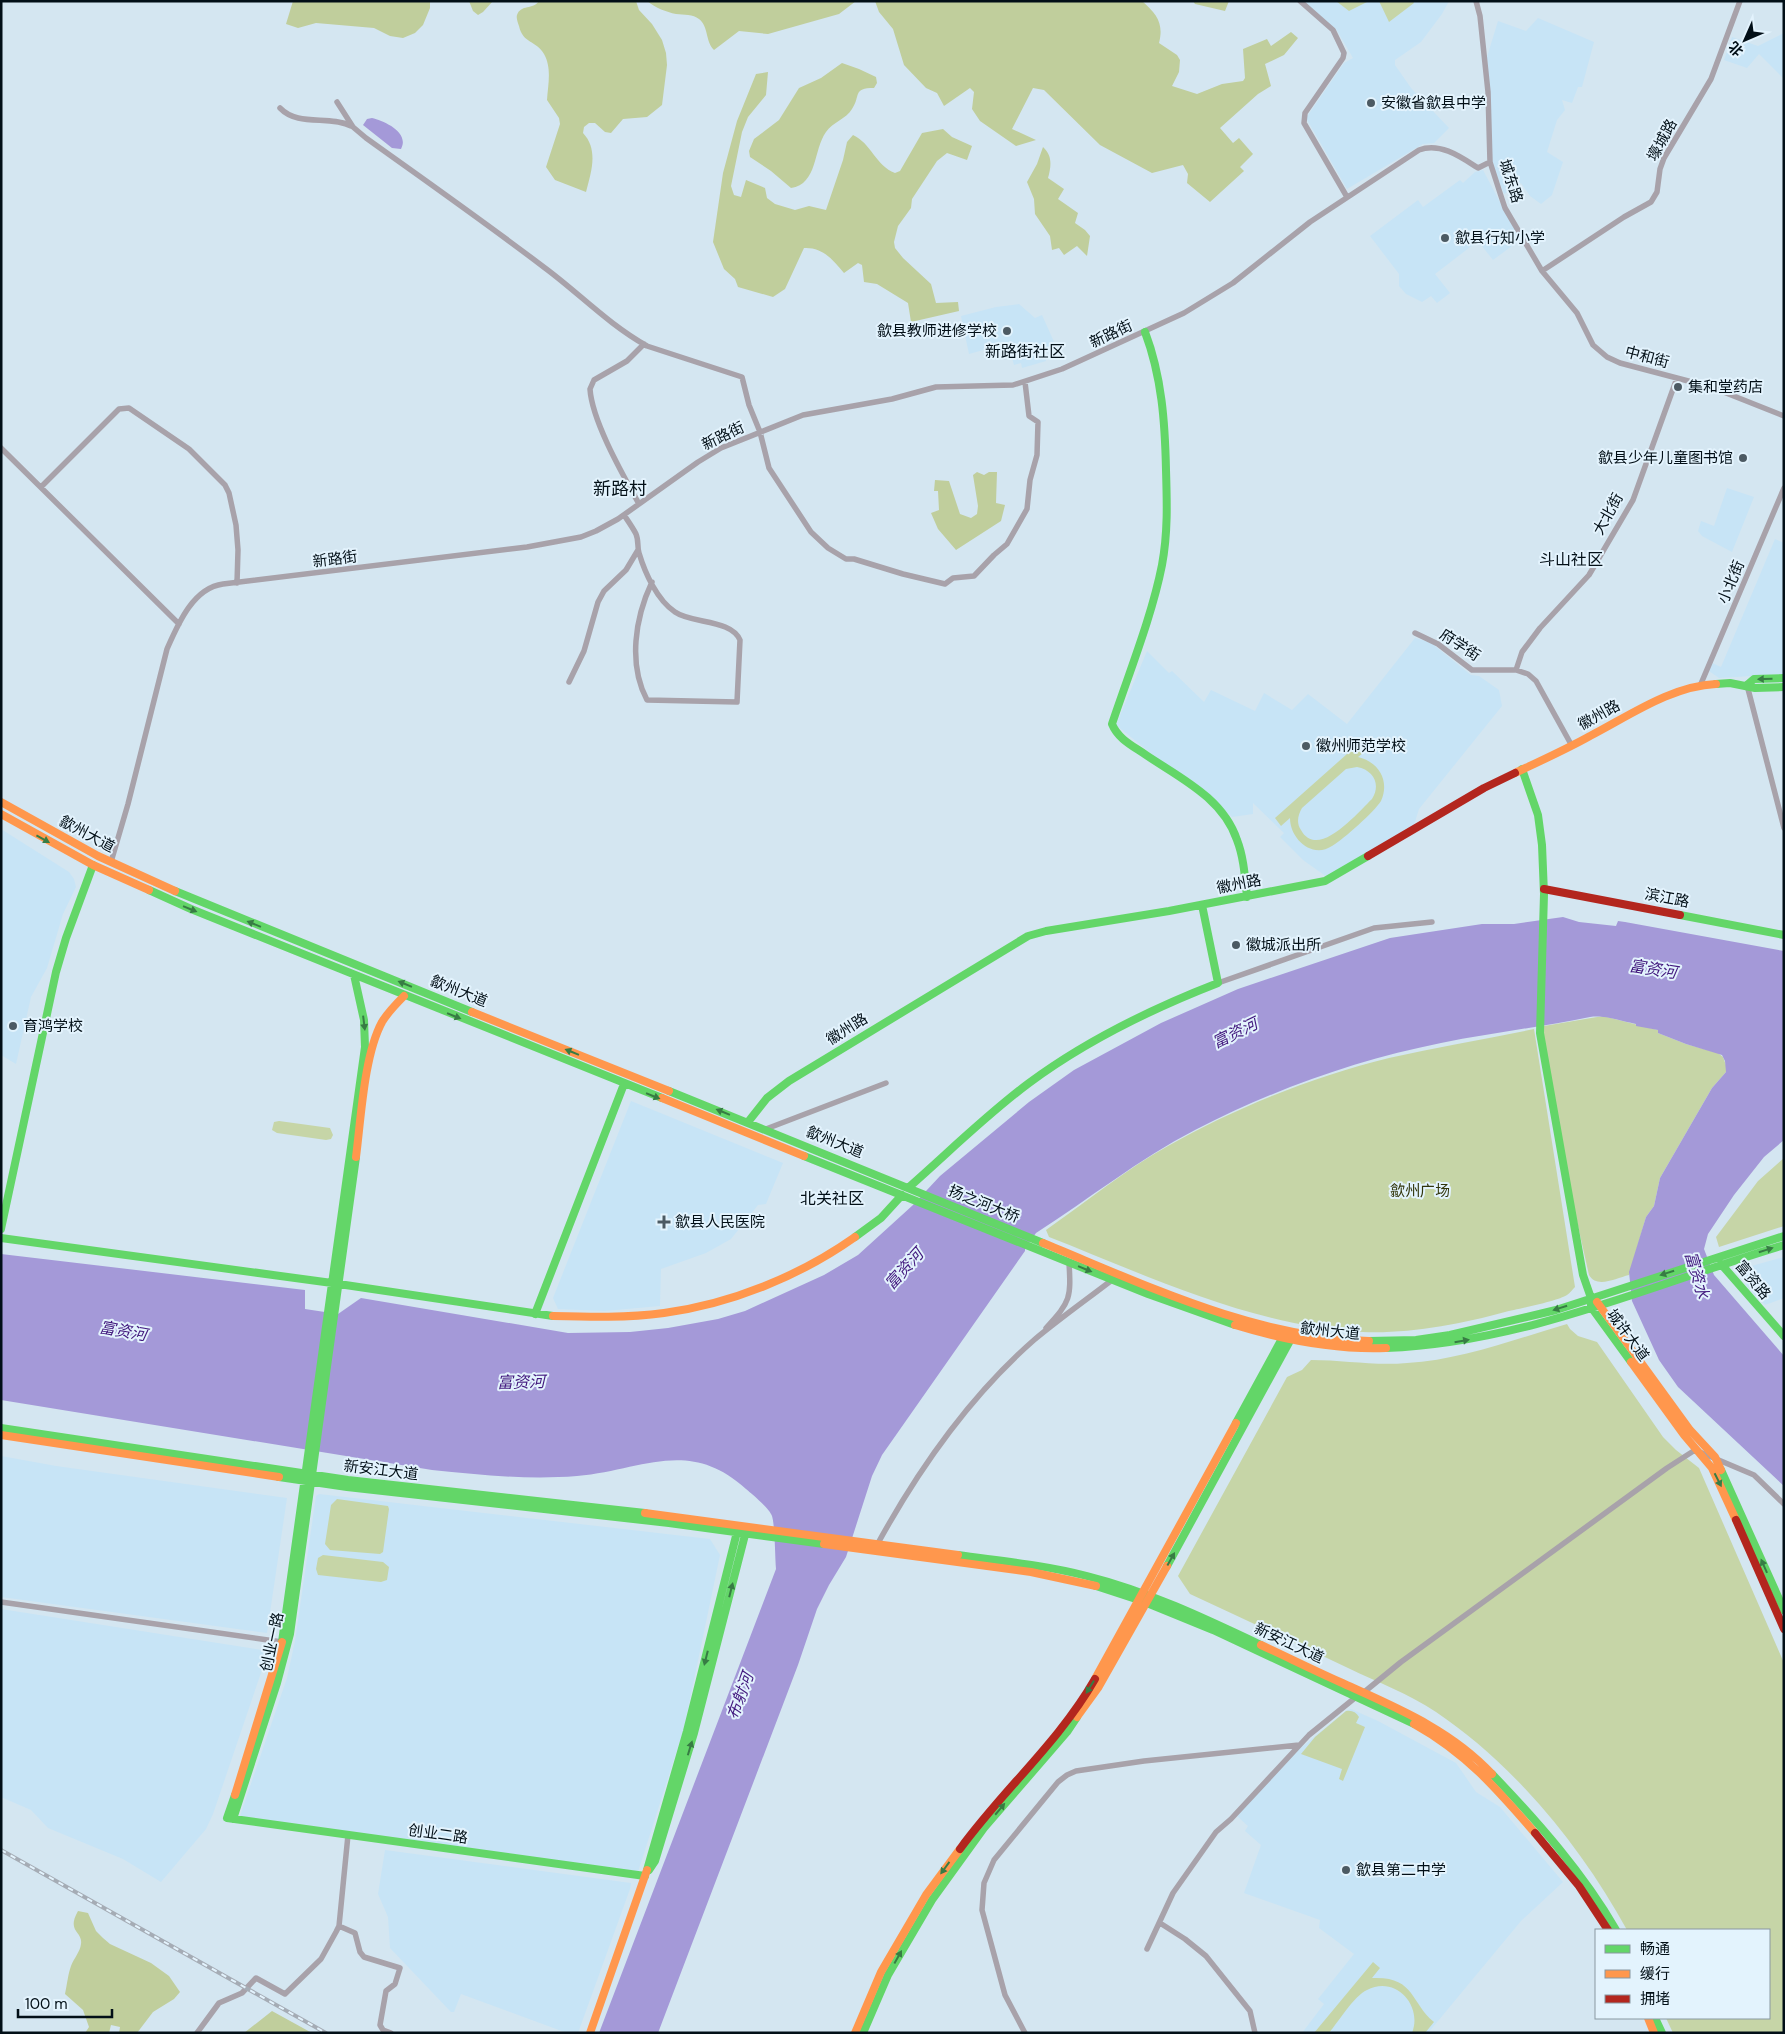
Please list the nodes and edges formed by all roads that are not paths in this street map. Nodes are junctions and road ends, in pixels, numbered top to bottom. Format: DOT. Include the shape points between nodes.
graph roads {
  1 [pos="1300,1"];
  2 [pos="1476,1"];
  3 [pos="1740,1"];
  4 [pos="338,102"];
  5 [pos="280,108"];
  6 [pos="353,127"];
  7 [pos="1490,162"];
  8 [pos="1347,197"];
  9 [pos="1542,271"];
  10 [pos="1145,332"];
  11 [pos="644,344"];
  12 [pos="1677,378"];
  13 [pos="1025,382"];
  14 [pos="1784,416"];
  15 [pos="760,432"];
  16 [pos="1,448"];
  17 [pos="41,487"];
  18 [pos="1784,488"];
  19 [pos="639,504"];
  20 [pos="624,515"];
  21 [pos="638,550"];
  22 [pos="652,582"];
  23 [pos="237,583"];
  24 [pos="179,624"];
  25 [pos="1415,633"];
  26 [pos="1516,670"];
  27 [pos="1784,678"];
  28 [pos="569,682"];
  29 [pos="1747,684"];
  30 [pos="1700,686"];
  31 [pos="1784,687"];
  32 [pos="1572,746"];
  33 [pos="1522,769"];
  34 [pos="1,802"];
  35 [pos="1,814"];
  36 [pos="1784,828"];
  37 [pos="110,862"];
  38 [pos="93,865"];
  39 [pos="1544,892"];
  40 [pos="1246,897"];
  41 [pos="1202,905"];
  42 [pos="1432,922"];
  43 [pos="1784,935"];
  44 [pos="354,975"];
  45 [pos="1218,983"];
  46 [pos="404,996"];
  47 [pos="886,1083"];
  48 [pos="624,1084"];
  49 [pos="748,1122"];
  50 [pos="765,1129"];
  51 [pos="911,1192"];
  52 [pos="902,1195"];
  53 [pos="1,1228"];
  54 [pos="1784,1236"];
  55 [pos="1,1238"];
  56 [pos="1784,1245"];
  57 [pos="1042,1247"];
  58 [pos="1069,1262"];
  59 [pos="1716,1263"];
  60 [pos="1112,1280"];
  61 [pos="335,1284"];
  62 [pos="1625,1291"];
  63 [pos="1592,1298"];
  64 [pos="1595,1306"];
  65 [pos="535,1314"];
  66 [pos="1288,1336"];
  67 [pos="1784,1336"];
  68 [pos="1034,1340"];
  69 [pos="1,1428"];
  70 [pos="1,1435"];
  71 [pos="1695,1450"];
  72 [pos="1715,1457"];
  73 [pos="309,1478"];
  74 [pos="1784,1504"];
  75 [pos="742,1530"];
  76 [pos="877,1545"];
  77 [pos="859,1546"];
  78 [pos="1145,1597"];
  79 [pos="1,1602"];
  80 [pos="1784,1610"];
  81 [pos="1784,1629"];
  82 [pos="282,1642"];
  83 [pos="1360,1695"];
  84 [pos="1299,1744"];
  85 [pos="230,1819"];
  86 [pos="348,1835"];
  87 [pos="645,1876"];
  88 [pos="1160,1923"];
  89 [pos="339,1926"];
  90 [pos="1607,1929"];
  91 [pos="1615,1929"];
  92 [pos="1147,1949"];
  93 [pos="1648,2019"];
  94 [pos="1655,2019"];
  95 [pos="197,2033"];
  96 [pos="391,2033"];
  97 [pos="590,2033"];
  98 [pos="855,2033"];
  99 [pos="863,2033"];
  100 [pos="1025,2033"];
  101 [pos="1255,2033"];
  102 [pos="1654,2033"];
  103 [pos="1662,2033"];
  1 -- 8 [label="street" via="1333,30 1344,53 1304,119 1308,132"];
  2 -- 7 [label="street, 城东路" via="1488,92"];
  3 -- 9 [label="street, 壕城路" via="1711,79 1664,158 1651,202"];
  4 -- 6 [label="street"];
  5 -- 6 [label="street" via="294,118 340,122"];
  6 -- 11 [label="street" via="544,268 596,312"];
  7 -- 8 [label="street, 新路街" via="1478,168 1439,148 1423,148"];
  7 -- 9 [label="street, 城东路" via="1505,208"];
  8 -- 10 [label="street, 新路街" via="1233,283"];
  9 -- 12 [label="street, 中和街" via="1570,303 1593,345 1602,353 1620,363"];
  10 -- 13 [label="street, 新路街" via="1078,363"];
  10 -- 40 [label="main road" via="1155,358 1162,396 1168,525 1154,596 1112,726 1125,741 1205,796 1228,820 1239,846"];
  11 -- 15 [label="street" via="742,377"];
  11 -- 19 [label="street" via="627,361 594,380 590,389 608,444"];
  12 -- 14 [label="street, 中和街"];
  12 -- 26 [label="street, 大北街" via="1625,515 1589,575 1522,652"];
  13 -- 15 [label="street, 新路街" via="936,387 803,415"];
  13 -- 15 [label="street" via="1029,416 1038,422 1037,455 1027,509 1007,544 977,574 953,578 945,584 846,559 821,542 769,468"];
  15 -- 19 [label="street, 新路街" via="708,455"];
  16 -- 17 [label="street"];
  17 -- 23 [label="street" via="120,409 129,408 189,449 225,485 236,524"];
  17 -- 24 [label="street"];
  18 -- 30 [label="street, 小北街"];
  19 -- 20 [label="street, 新路街"];
  20 -- 21 [label="street" via="637,535"];
  20 -- 23 [label="street, 新路街" via="588,534 527,547"];
  21 -- 22 [label="street"];
  21 -- 28 [label="street" via="626,570 598,602 584,651"];
  22 -- 22 [label="street" via="661,598 676,612 729,628 737,635 740,640 737,702 647,700 638,678 636,653 641,612"];
  23 -- 24 [label="street, 新路街" via="218,585 202,592"];
  24 -- 37 [label="street, 新路街" via="167,649"];
  25 -- 26 [label="street, 府学街" via="1434,642 1472,670"];
  26 -- 32 [label="street" via="1536,681"];
  27 -- 29 [label="main road, 徽州路, one-way" via="1754,679"];
  29 -- 30 [label="main road, 徽州路"];
  29 -- 31 [label="main road, 徽州路" via="1755,688"];
  29 -- 36 [label="street"];
  30 -- 32 [label="main road, 徽州路" via="1645,706"];
  32 -- 33 [label="main road, 徽州路"];
  33 -- 39 [label="main road" via="1538,816"];
  33 -- 40 [label="main road, 徽州路" via="1331,878"];
  34 -- 37 [label="main road, 歙州大道"];
  35 -- 38 [label="main road, 歙州大道, one-way"];
  49 -- 37 [label="main road, 歙州大道, one-way" via="195,900"];
  38 -- 44 [label="main road, 歙州大道, one-way" via="158,896"];
  38 -- 53 [label="main road" via="56,972"];
  39 -- 43 [label="main road, 滨江路"];
  39 -- 63 [label="main road" via="1540,1033 1583,1275"];
  40 -- 41 [label="main road, 徽州路"];
  41 -- 45 [label="main road"];
  41 -- 49 [label="main road, 徽州路" via="1046,930 1020,940 789,1081 767,1098"];
  42 -- 45 [label="street" via="1374,928"];
  44 -- 46 [label="main road, 歙州大道"];
  44 -- 61 [label="main road, one-way" via="364,1020 365,1047"];
  45 -- 51 [label="main road" via="1128,1023 1048,1070 1010,1099"];
  46 -- 48 [label="main road, 歙州大道, one-way"];
  46 -- 61 [label="main road" via="379,1026 369,1059"];
  47 -- 50 [label="street"];
  48 -- 52 [label="main road, 歙州大道, one-way"];
  48 -- 65 [label="main road"];
  49 -- 50 [label="main road, 歙州大道"];
  50 -- 51 [label="main road, 歙州大道"];
  51 -- 52 [label="main road, 歙州大道"];
  51 -- 57 [label="main road, 扬之河大桥"];
  52 -- 65 [label="main road" via="881,1218 853,1239 796,1271 736,1296 645,1315 580,1318"];
  54 -- 59 [label="main road"];
  55 -- 61 [label="main road"];
  59 -- 56 [label="main road, one-way"];
  57 -- 58 [label="main road, 歙州大道"];
  57 -- 66 [label="main road, 歙州大道"];
  58 -- 60 [label="main road, 歙州大道, one-way"];
  58 -- 68 [label="street" via="1067,1302"];
  59 -- 62 [label="main road"];
  59 -- 67 [label="main road, 富资路"];
  60 -- 66 [label="main road, 歙州大道" via="1209,1318"];
  60 -- 68 [label="street"];
  61 -- 65 [label="main road"];
  61 -- 73 [label="main road, 创业一路"];
  62 -- 63 [label="main road, 歙州大道"];
  62 -- 64 [label="main road, 歙州大道"];
  63 -- 64 [label="main road, 城许大道"];
  63 -- 66 [label="main road, 歙州大道, one-way" via="1507,1323 1433,1338 1360,1341"];
  66 -- 64 [label="main road, 歙州大道, one-way" via="1360,1348 1425,1346 1463,1342"];
  64 -- 71 [label="main road, 城许大道"];
  64 -- 72 [label="main road, 城许大道" via="1690,1430"];
  66 -- 78 [label="main road"];
  68 -- 76 [label="street" via="987,1387 946,1436 908,1491"];
  69 -- 73 [label="main road, 新安江大道"];
  70 -- 73 [label="main road, 新安江大道"];
  71 -- 72 [label="street"];
  71 -- 81 [label="main road, 城许大道, one-way" via="1712,1468"];
  71 -- 83 [label="street" via="1400,1662"];
  72 -- 74 [label="street" via="1754,1475"];
  80 -- 72 [label="main road, 城许大道, one-way"];
  73 -- 75 [label="main road, 新安江大道"];
  73 -- 82 [label="main road, 创业一路"];
  73 -- 85 [label="main road, 创业一路" via="290,1634 277,1683"];
  75 -- 77 [label="main road, 新安江大道"];
  75 -- 87 [label="main road" via="694,1733 655,1861"];
  76 -- 77 [label="main road, 新安江大道"];
  76 -- 78 [label="main road, 新安江大道" via="1052,1568 1091,1576"];
  77 -- 78 [label="main road, 新安江大道" via="1051,1575"];
  78 -- 83 [label="main road, 新安江大道"];
  78 -- 98 [label="main road, one-way" via="1070,1716 983,1818 922,1902 881,1972"];
  99 -- 78 [label="main road, one-way" via="888,1975 932,1900 998,1811 1076,1720 1103,1680"];
  79 -- 82 [label="street"];
  82 -- 85 [label="main road, 创业一路"];
  83 -- 84 [label="street"];
  83 -- 90 [label="main road, 新安江大道" via="1423,1729 1476,1767 1570,1872"];
  83 -- 91 [label="main road, 新安江大道" via="1426,1723 1451,1738 1486,1767 1581,1876"];
  84 -- 88 [label="street" via="1232,1819 1216,1832 1173,1893"];
  84 -- 100 [label="street" via="1086,1770 1071,1773 1058,1782 994,1860 982,1889 982,1910 1005,1995"];
  85 -- 86 [label="main road, 创业二路"];
  86 -- 87 [label="main road, 创业二路"];
  86 -- 89 [label="street"];
  87 -- 97 [label="main road"];
  88 -- 92 [label="street"];
  88 -- 101 [label="street" via="1206,1956 1250,2011"];
  89 -- 95 [label="street" via="320,1959 286,1994 256,1978 242,1993 219,2003"];
  89 -- 96 [label="street" via="355,1933 364,1957 400,1968 394,1986 386,1991 380,2025"];
  93 -- 102 [label="main road"];
  94 -- 103 [label="main road"];
}
